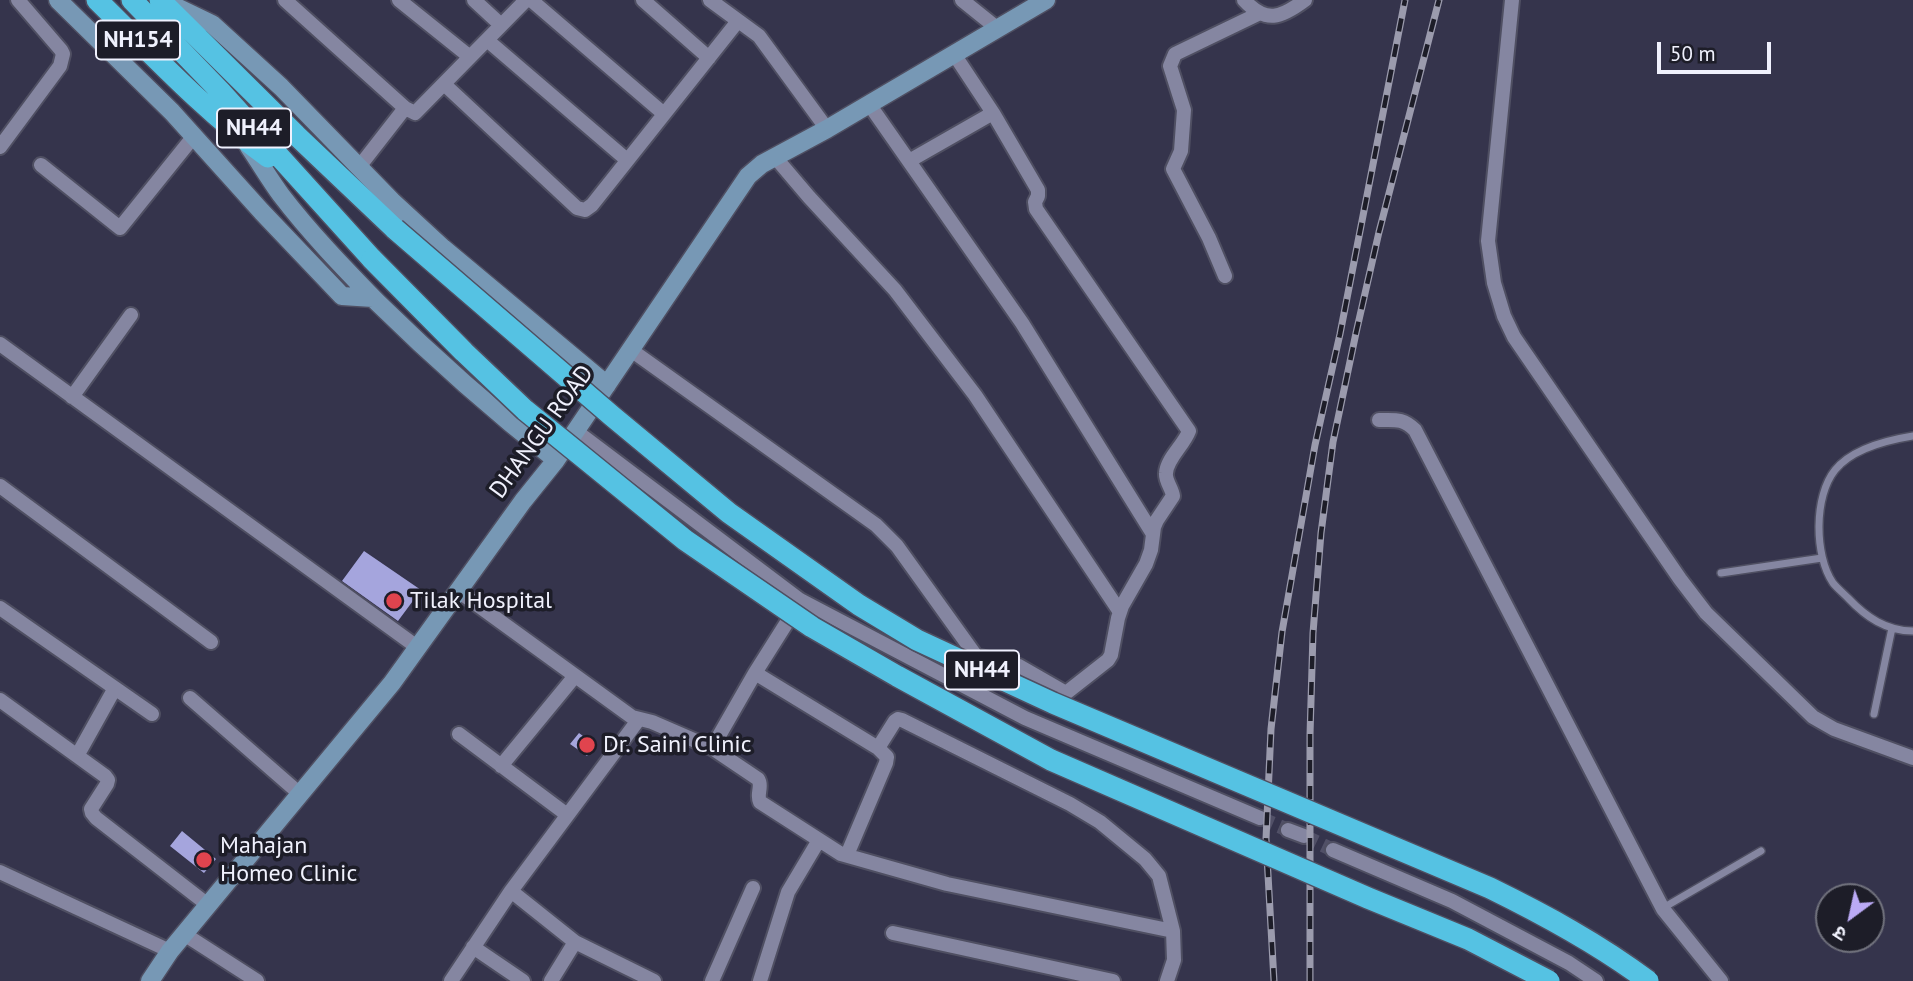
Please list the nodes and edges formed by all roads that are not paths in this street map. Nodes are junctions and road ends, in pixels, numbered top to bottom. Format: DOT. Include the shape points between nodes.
graph roads {
  1 [pos="18,0"];
  2 [pos="58,0"];
  3 [pos="97,0"];
  4 [pos="132,0"];
  5 [pos="161,0"];
  6 [pos="285,0"];
  7 [pos="399,0"];
  8 [pos="474,0"];
  9 [pos="528,0"];
  10 [pos="643,0"];
  11 [pos="710,0"];
  12 [pos="962,0"];
  13 [pos="1046,0"];
  14 [pos="1244,0"];
  15 [pos="1305,0"];
  16 [pos="1512,0"];
  17 [pos="1258,13"];
  18 [pos="738,21"];
  19 [pos="501,25"];
  20 [pos="998,29"];
  21 [pos="487,40"];
  22 [pos="954,54"];
  23 [pos="470,57"];
  24 [pos="709,58"];
  25 [pos="443,84"];
  26 [pos="869,104"];
  27 [pos="405,108"];
  28 [pos="993,113"];
  29 [pos="664,114"];
  30 [pos="827,129"];
  31 [pos="194,136"];
  32 [pos="245,140"];
  33 [pos="0,147"];
  34 [pos="775,157"];
  35 [pos="628,160"];
  36 [pos="909,161"];
  37 [pos="41,165"];
  38 [pos="359,167"];
  39 [pos="301,180"];
  40 [pos="1225,276"];
  41 [pos="373,298"];
  42 [pos="131,316"];
  43 [pos="0,344"];
  44 [pos="631,349"];
  45 [pos="607,385"];
  46 [pos="72,397"];
  47 [pos="1379,420"];
  48 [pos="576,431"];
  49 [pos="1913,436"];
  50 [pos="556,460"];
  51 [pos="0,486"];
  52 [pos="1153,534"];
  53 [pos="1822,558"];
  54 [pos="1721,573"];
  55 [pos="457,590"];
  56 [pos="800,600"];
  57 [pos="0,608"];
  58 [pos="1120,612"];
  59 [pos="1892,628"];
  60 [pos="1913,631"];
  61 [pos="211,642"];
  62 [pos="417,647"];
  63 [pos="755,673"];
  64 [pos="575,676"];
  65 [pos="115,688"];
  66 [pos="190,698"];
  67 [pos="0,699"];
  68 [pos="152,714"];
  69 [pos="1874,714"];
  70 [pos="639,719"];
  71 [pos="460,734"];
  72 [pos="712,748"];
  73 [pos="878,748"];
  74 [pos="77,756"];
  75 [pos="1913,758"];
  76 [pos="501,766"];
  77 [pos="300,794"];
  78 [pos="566,814"];
  79 [pos="1260,818"];
  80 [pos="1288,830"];
  81 [pos="1304,836"];
  82 [pos="819,840"];
  83 [pos="1333,850"];
  84 [pos="1761,851"];
  85 [pos="848,855"];
  86 [pos="0,872"];
  87 [pos="754,888"];
  88 [pos="510,891"];
  89 [pos="208,905"];
  90 [pos="1663,909"];
  91 [pos="1173,931"];
  92 [pos="893,933"];
  93 [pos="184,934"];
  94 [pos="575,942"];
  95 [pos="473,947"];
  96 [pos="170,951"];
  97 [pos="150,981"];
  98 [pos="257,981"];
  99 [pos="451,981"];
  100 [pos="523,981"];
  101 [pos="551,981"];
  102 [pos="653,981"];
  103 [pos="712,981"];
  104 [pos="760,981"];
  105 [pos="1113,981"];
  106 [pos="1167,981"];
  107 [pos="1549,981"];
  108 [pos="1596,981"];
  109 [pos="1648,981"];
  110 [pos="1721,981"];
  1 -- 33 [label="street" via="61,50 62,60"];
  2 -- 31 [label="street"];
  3 -- 32 [label="highway, NH154"];
  4 -- 39 [label="highway, NH44"];
  5 -- 38 [label="street" via="212,24"];
  5 -- 109 [label="highway, NH44, bridge" via="395,229 729,513 859,605 917,640 1053,703 1490,888 1548,917"];
  6 -- 27 [label="street"];
  7 -- 23 [label="street"];
  8 -- 19 [label="street"];
  9 -- 19 [label="street"];
  9 -- 29 [label="street"];
  10 -- 24 [label="street"];
  11 -- 18 [label="street"];
  12 -- 20 [label="street"];
  13 -- 20 [label="street, DHANGU ROAD"];
  14 -- 17 [label="street"];
  15 -- 17 [label="street" via="1287,13 1272,17"];
  16 -- 75 [label="street" via="1488,241 1494,283 1514,337 1706,613 1812,717"];
  17 -- 40 [label="street" via="1175,54 1170,66 1184,110 1181,151 1173,169"];
  18 -- 24 [label="street"];
  18 -- 30 [label="street" via="759,36"];
  19 -- 21 [label="street"];
  20 -- 22 [label="street, DHANGU ROAD"];
  21 -- 23 [label="street"];
  21 -- 35 [label="street"];
  22 -- 26 [label="street, DHANGU ROAD"];
  22 -- 28 [label="street"];
  23 -- 25 [label="street"];
  24 -- 29 [label="street"];
  25 -- 27 [label="street" via="417,111"];
  25 -- 35 [label="street" via="581,210 589,208"];
  26 -- 30 [label="street, DHANGU ROAD"];
  26 -- 36 [label="street"];
  27 -- 38 [label="street"];
  28 -- 36 [label="street"];
  28 -- 52 [label="street" via="1038,190 1036,209 1188,428 1166,471 1173,496"];
  29 -- 35 [label="street"];
  30 -- 34 [label="street, DHANGU ROAD"];
  31 -- 37 [label="street" via="120,228"];
  31 -- 41 [label="street" via="342,296"];
  32 -- 39 [label="highway"];
  32 -- 41 [label="street" via="304,224"];
  34 -- 44 [label="street, DHANGU ROAD" via="748,176"];
  34 -- 58 [label="street" via="894,290 975,395"];
  36 -- 52 [label="street" via="1022,323"];
  38 -- 45 [label="street" via="443,248"];
  39 -- 107 [label="highway, NH44, bridge" via="372,260 525,410 685,540 812,626 1051,760 1468,939"];
  41 -- 50 [label="street"];
  42 -- 46 [label="street"];
  43 -- 46 [label="street"];
  44 -- 45 [label="street, DHANGU ROAD"];
  44 -- 58 [label="street" via="876,525 897,546 976,656 1019,666 1066,693 1110,658"];
  45 -- 48 [label="street, DHANGU ROAD"];
  46 -- 62 [label="street"];
  47 -- 90 [label="street" via="1407,422 1415,430"];
  48 -- 50 [label="street, DHANGU ROAD"];
  48 -- 56 [label="street"];
  49 -- 53 [label="lane" via="1874,445 1836,469 1820,507"];
  50 -- 55 [label="street, DHANGU ROAD"];
  51 -- 61 [label="street"];
  52 -- 58 [label="street" via="1146,564"];
  53 -- 54 [label="lane"];
  53 -- 59 [label="lane" via="1833,583 1861,612"];
  55 -- 62 [label="street, DHANGU ROAD"];
  55 -- 64 [label="street"];
  56 -- 63 [label="street"];
  56 -- 79 [label="street" via="1025,718"];
  57 -- 65 [label="street"];
  59 -- 60 [label="lane"];
  59 -- 69 [label="lane"];
  62 -- 77 [label="street, DHANGU ROAD"];
  63 -- 72 [label="street"];
  63 -- 73 [label="street"];
  64 -- 70 [label="street"];
  64 -- 76 [label="street"];
  65 -- 68 [label="street"];
  65 -- 74 [label="street"];
  66 -- 77 [label="street"];
  67 -- 74 [label="street"];
  70 -- 72 [label="street"];
  70 -- 78 [label="street"];
  71 -- 76 [label="street"];
  72 -- 82 [label="street" via="760,780 760,802"];
  73 -- 85 [label="street" via="887,757 886,763"];
  73 -- 91 [label="street" via="895,721 902,720 1089,815 1159,876"];
  74 -- 89 [label="street" via="108,780 91,809 96,818"];
  76 -- 78 [label="street"];
  77 -- 89 [label="street, DHANGU ROAD"];
  78 -- 88 [label="street"];
  80 -- 81 [label="street"];
  82 -- 85 [label="street"];
  82 -- 104 [label="street" via="788,892"];
  83 -- 108 [label="street" via="1452,901"];
  84 -- 90 [label="lane"];
  85 -- 91 [label="street" via="947,884"];
  86 -- 96 [label="street"];
  87 -- 103 [label="street"];
  88 -- 94 [label="street"];
  88 -- 95 [label="street"];
  89 -- 93 [label="street, DHANGU ROAD"];
  90 -- 110 [label="street"];
  91 -- 106 [label="street" via="1174,960"];
  92 -- 105 [label="street"];
  93 -- 96 [label="street, DHANGU ROAD"];
  93 -- 98 [label="street"];
  94 -- 101 [label="street"];
  94 -- 102 [label="street"];
  95 -- 99 [label="street"];
  95 -- 100 [label="street"];
  96 -- 97 [label="street, DHANGU ROAD"];
}
